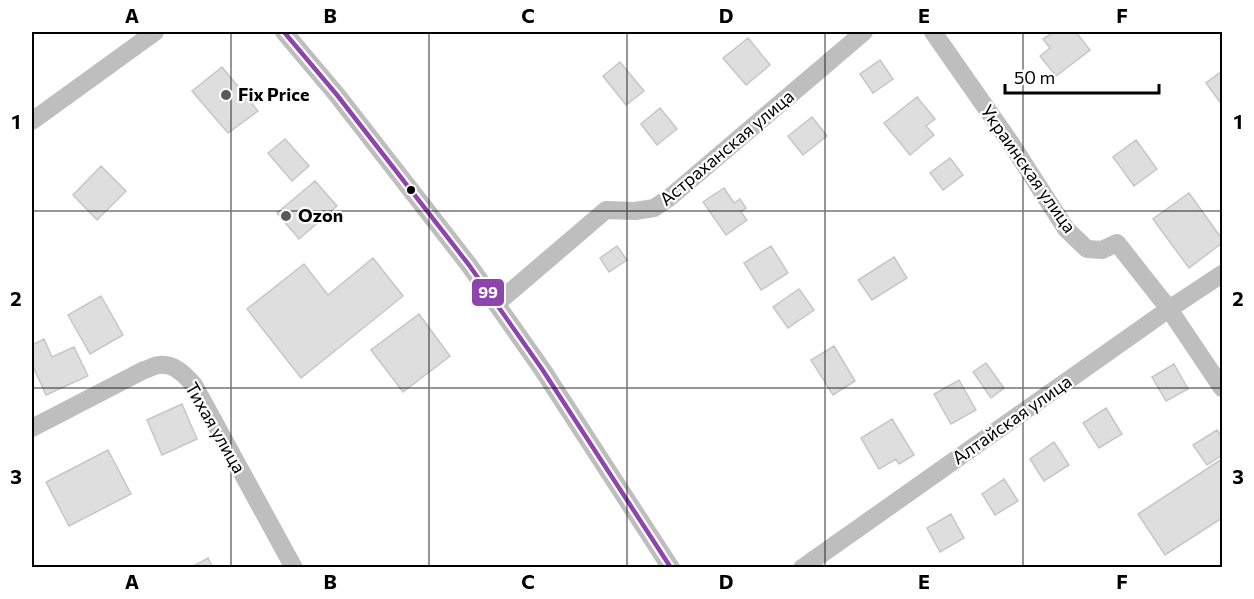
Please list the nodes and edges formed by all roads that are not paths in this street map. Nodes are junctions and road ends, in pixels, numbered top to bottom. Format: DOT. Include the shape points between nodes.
graph roads {
  1 [pos="155,32"];
  2 [pos="284,32"];
  3 [pos="864,32"];
  4 [pos="933,32"];
  5 [pos="32,122"];
  6 [pos="1222,274"];
  7 [pos="496,304"];
  8 [pos="1169,309"];
  9 [pos="1222,388"];
  10 [pos="32,428"];
  11 [pos="294,567"];
  12 [pos="671,567"];
  13 [pos="802,567"];
  1 -- 5 [label="street"];
  2 -- 7 [label="street" via="470,264"];
  3 -- 7 [label="street, Астраханская улица" via="669,198 654,208 606,210"];
  4 -- 8 [label="street, Украинская улица" via="1066,229 1086,249 1102,249 1117,243"];
  6 -- 8 [label="street, Алтайская улица"];
  7 -- 12 [label="street"];
  8 -- 9 [label="street, Украинская улица"];
  8 -- 13 [label="street, Алтайская улица"];
  10 -- 11 [label="street, Тихая улица" via="144,370 159,365 171,367 194,385"];
}
